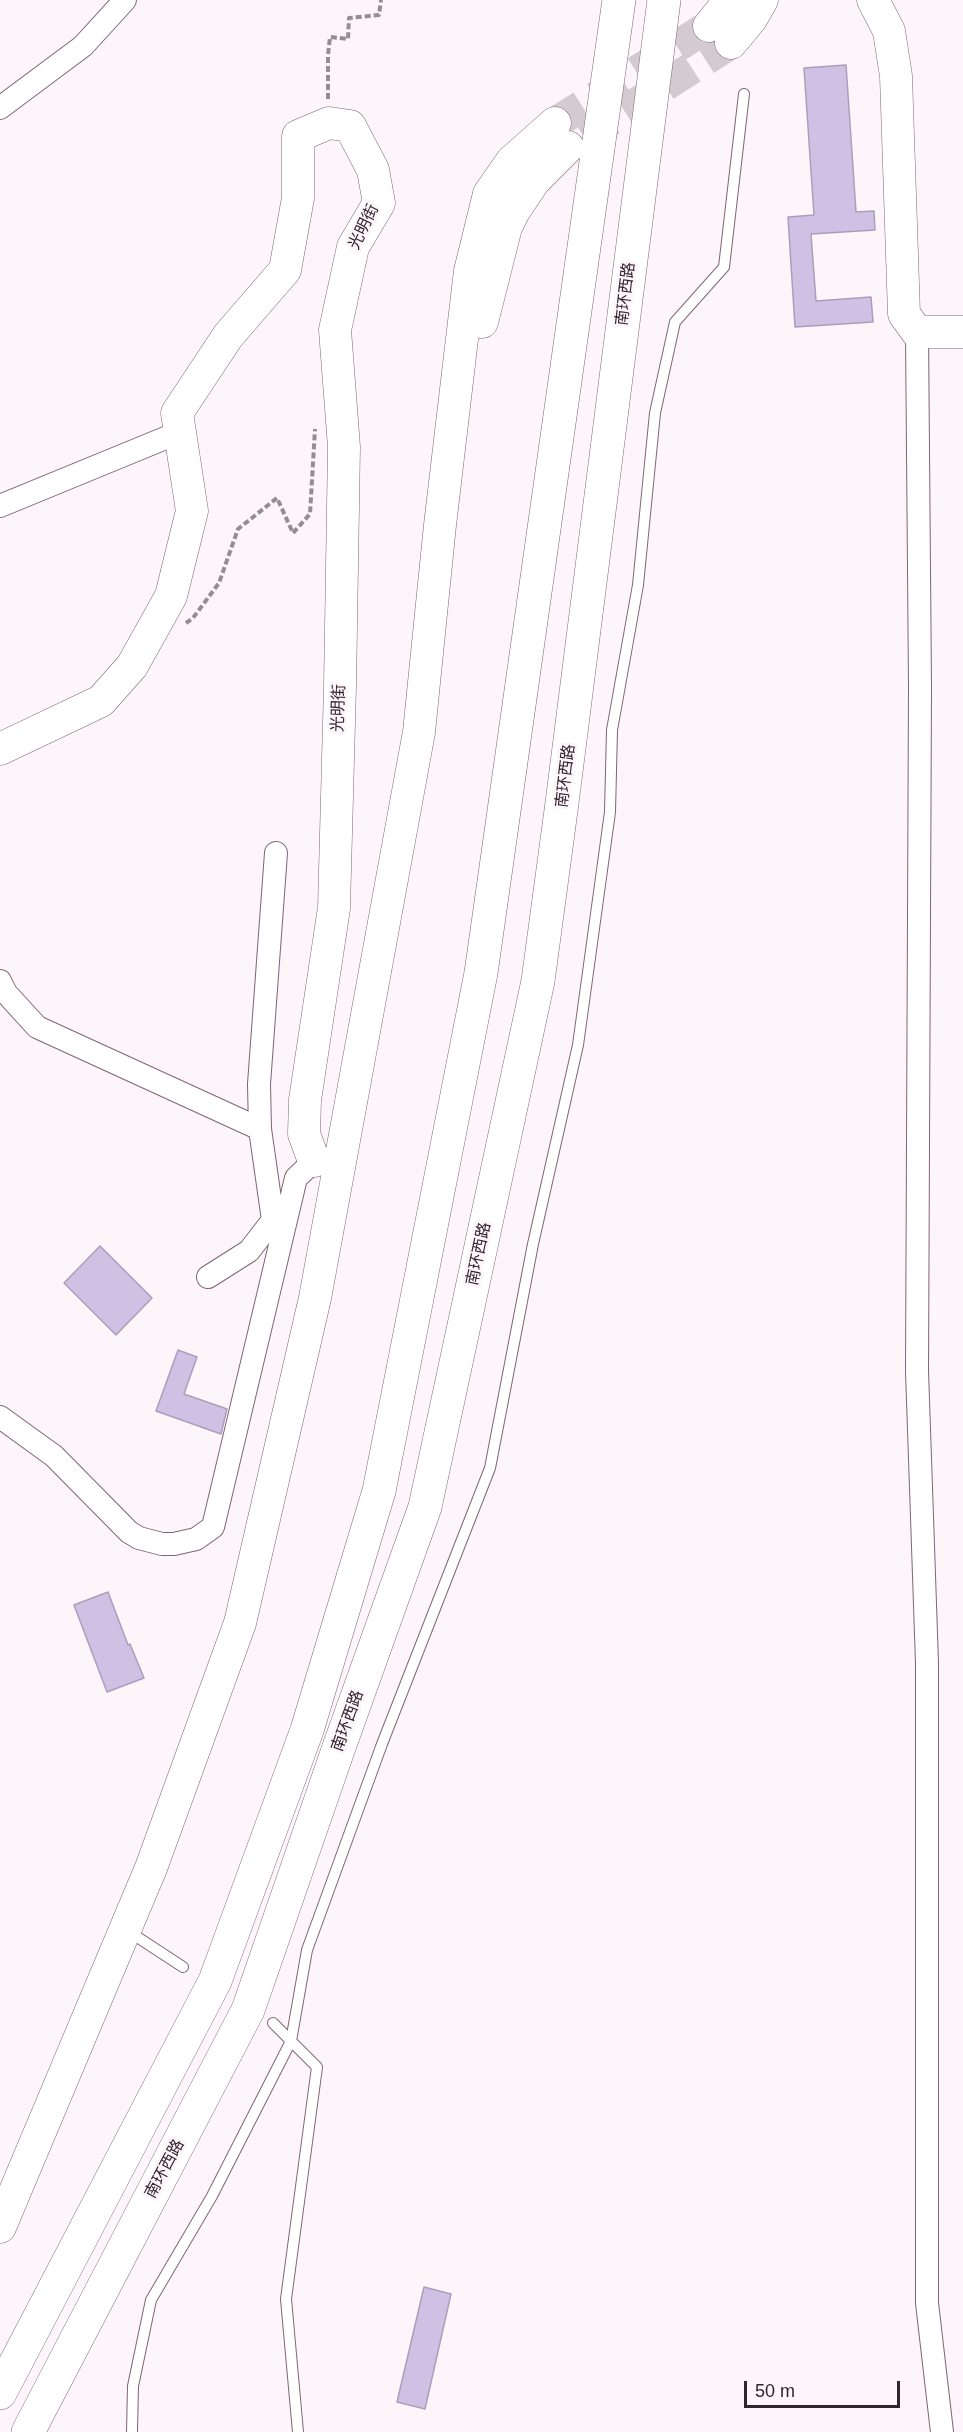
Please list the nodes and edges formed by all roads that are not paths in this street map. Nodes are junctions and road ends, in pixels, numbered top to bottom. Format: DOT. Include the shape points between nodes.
graph roads {
  1 [pos="125,0"];
  2 [pos="619,0"];
  3 [pos="664,0"];
  4 [pos="730,0"];
  5 [pos="762,0"];
  6 [pos="873,0"];
  7 [pos="744,94"];
  8 [pos="0,108"];
  9 [pos="561,135"];
  10 [pos="938,332"];
  11 [pos="180,432"];
  12 [pos="0,506"];
  13 [pos="0,750"];
  14 [pos="276,853"];
  15 [pos="2,990"];
  16 [pos="260,1129"];
  17 [pos="326,1165"];
  18 [pos="279,1222"];
  19 [pos="208,1277"];
  20 [pos="0,1417"];
  21 [pos="125,1930"];
  22 [pos="183,1967"];
  23 [pos="273,2023"];
  24 [pos="291,2041"];
  25 [pos="0,2227"];
  26 [pos="0,2393"];
  27 [pos="28,2432"];
  28 [pos="132,2432"];
  29 [pos="297,2432"];
  30 [pos="942,2432"];
  1 -- 8 [label="street" via="83,46"];
  2 -- 26 [label="highway" via="481,973 379,1491 307,1730 215,1982"];
  3 -- 27 [label="highway, 南环西路" via="538,981 425,1507 248,2010"];
  4 -- 5 [label="street" via="720,35 751,19"];
  6 -- 10 [label="street" via="889,31 896,76 904,314"];
  7 -- 24 [label="lane" via="724,267 675,322 655,413 638,585 612,730 610,812 578,1045 533,1244 490,1468 382,1744 307,1950"];
  9 -- 17 [label="street" via="512,160 489,194 470,271 419,732"];
  10 -- 30 [label="street" via="920,676 917,1347 927,1663 927,2291"];
  11 -- 12 [label="street"];
  11 -- 13 [label="street" via="192,511 171,596 132,666 101,701"];
  11 -- 17 [label="street, 光明街" via="177,413 228,336 285,270 298,198 298,136 329,123 350,126 373,170 379,203 353,247 335,330 344,447 334,908 305,1100 304,1134"];
  14 -- 16 [label="street" via="259,1084"];
  15 -- 16 [label="street" via="37,1027"];
  16 -- 18 [label="street"];
  17 -- 18 [label="street" via="296,1178"];
  17 -- 21 [label="street" via="315,1298 240,1623"];
  18 -- 19 [label="street" via="249,1251"];
  18 -- 20 [label="street" via="213,1527 205,1533 174,1544 139,1538 54,1456"];
  21 -- 22 [label="lane"];
  21 -- 25 [label="street"];
  23 -- 24 [label="lane"];
  24 -- 28 [label="lane" via="212,2196 151,2300 133,2386"];
  24 -- 29 [label="lane" via="317,2067 286,2299"];
}
